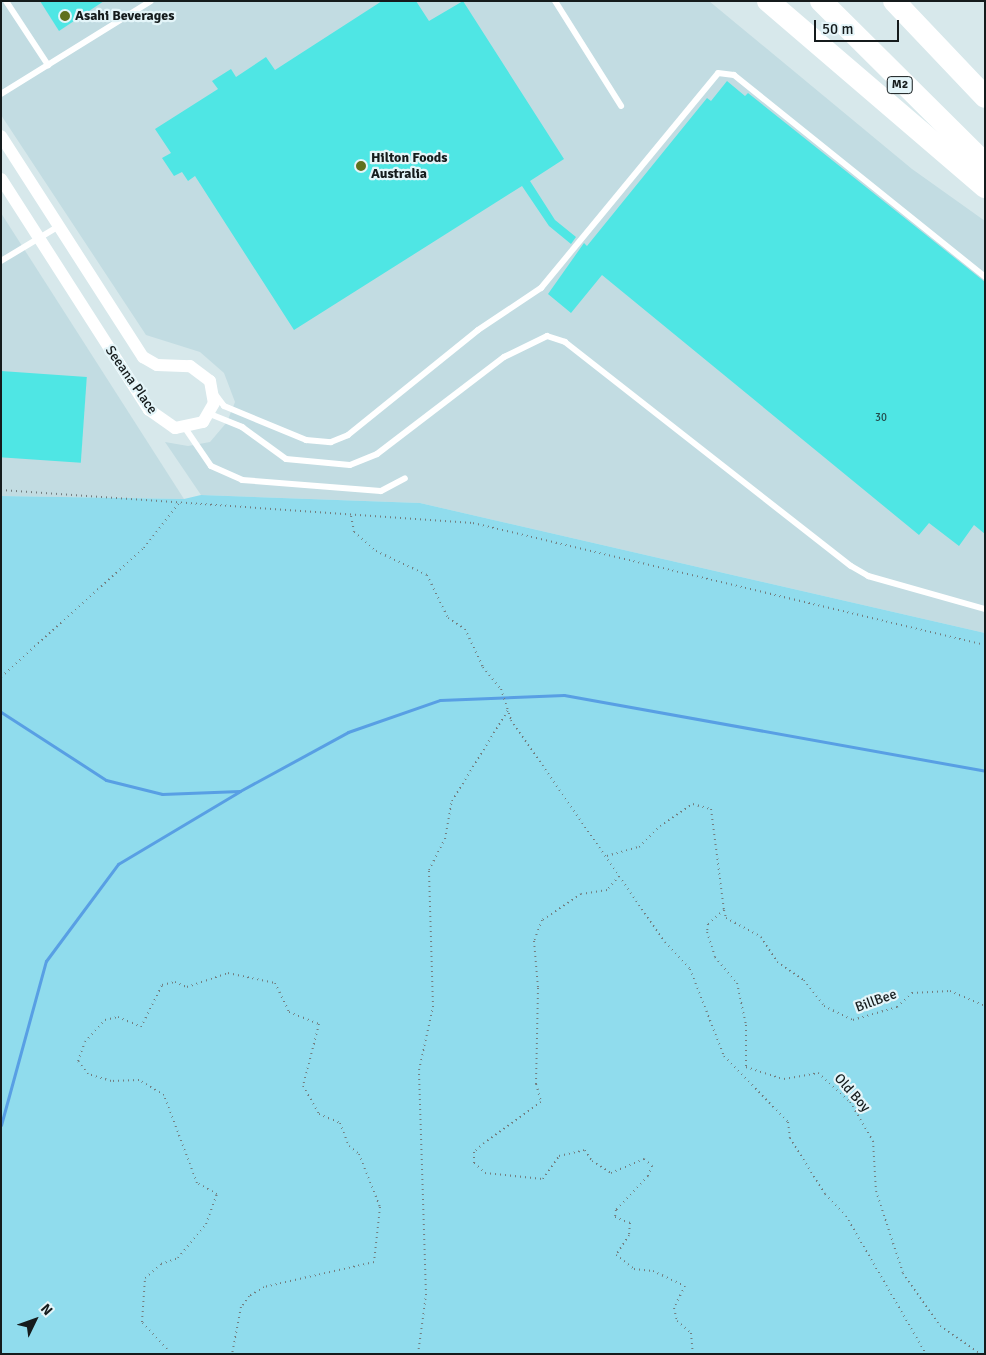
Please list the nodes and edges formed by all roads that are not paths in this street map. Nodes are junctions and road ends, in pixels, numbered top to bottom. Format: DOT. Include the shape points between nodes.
graph roads {
  1 [pos="6,1"];
  2 [pos="151,1"];
  3 [pos="555,1"];
  4 [pos="768,1"];
  5 [pos="820,1"];
  6 [pos="894,1"];
  7 [pos="909,1"];
  8 [pos="48,65"];
  9 [pos="978,91"];
  10 [pos="1,94"];
  11 [pos="621,106"];
  12 [pos="1,136"];
  13 [pos="985,164"];
  14 [pos="1,179"];
  15 [pos="985,187"];
  16 [pos="59,226"];
  17 [pos="39,238"];
  18 [pos="1,262"];
  19 [pos="985,277"];
  20 [pos="214,393"];
  21 [pos="210,414"];
  22 [pos="185,428"];
  23 [pos="405,478"];
  24 [pos="985,609"];
  1 -- 8 [label="lane"];
  2 -- 8 [label="lane"];
  3 -- 11 [label="lane"];
  4 -- 15 [label="highway"];
  5 -- 13 [label="highway, M2"];
  6 -- 9 [label="highway"];
  7 -- 9 [label="highway" via="958,56"];
  8 -- 10 [label="lane"];
  12 -- 16 [label="street, Seeana Place"];
  14 -- 17 [label="street, Seeana Place"];
  16 -- 17 [label="lane"];
  16 -- 20 [label="street, Seeana Place" via="143,357 157,365 190,366 210,381"];
  17 -- 18 [label="lane"];
  17 -- 22 [label="street, Seeana Place" via="149,410 175,428"];
  19 -- 20 [label="lane" via="742,81 718,73 541,288 478,330 348,435 331,442 306,440 224,406"];
  20 -- 21 [label="street"];
  21 -- 22 [label="street" via="196,426"];
  21 -- 24 [label="lane" via="242,428 286,459 350,465 384,449 504,357 547,336 565,342 851,566 868,576"];
  22 -- 23 [label="lane" via="211,466 242,480 381,491"];
}
